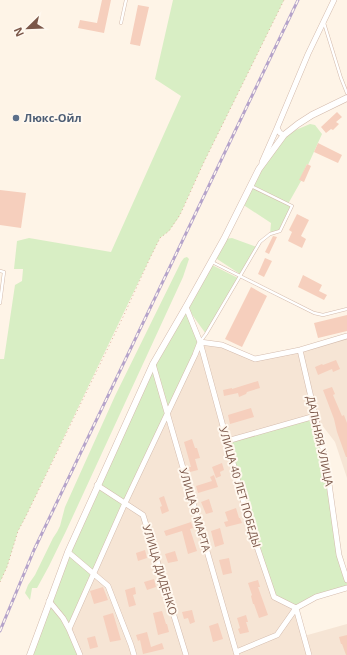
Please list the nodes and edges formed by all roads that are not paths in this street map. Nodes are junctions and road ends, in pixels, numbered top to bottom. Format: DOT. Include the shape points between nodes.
graph roads {
  1 [pos="126,0"];
  2 [pos="334,0"];
  3 [pos="324,21"];
  4 [pos="121,23"];
  5 [pos="347,93"];
  6 [pos="347,98"];
  7 [pos="277,128"];
  8 [pos="284,135"];
  9 [pos="259,169"];
  10 [pos="250,186"];
  11 [pos="211,261"];
  12 [pos="0,272"];
  13 [pos="239,276"];
  14 [pos="0,303"];
  15 [pos="186,308"];
  16 [pos="347,309"];
  17 [pos="347,336"];
  18 [pos="200,342"];
  19 [pos="300,350"];
  20 [pos="153,364"];
  21 [pos="167,414"];
  22 [pos="315,416"];
  23 [pos="227,441"];
  24 [pos="97,485"];
  25 [pos="125,503"];
  26 [pos="68,552"];
  27 [pos="93,573"];
  28 [pos="347,580"];
  29 [pos="347,588"];
  30 [pos="49,601"];
  31 [pos="296,608"];
  32 [pos="69,629"];
  33 [pos="236,653"];
  34 [pos="30,655"];
  35 [pos="80,655"];
  36 [pos="134,655"];
  37 [pos="186,655"];
  38 [pos="309,655"];
  1 -- 4 [label="lane"];
  2 -- 3 [label="street"];
  3 -- 5 [label="lane"];
  3 -- 7 [label="street"];
  6 -- 8 [label="street" via="304,119"];
  7 -- 8 [label="street"];
  7 -- 9 [label="street"];
  8 -- 9 [label="street"];
  9 -- 10 [label="street"];
  10 -- 11 [label="street"];
  10 -- 13 [label="lane" via="292,206 280,230 260,242"];
  11 -- 13 [label="lane"];
  11 -- 15 [label="street"];
  12 -- 14 [label="lane" via="4,272"];
  13 -- 16 [label="lane" via="314,313 323,315"];
  13 -- 18 [label="lane"];
  15 -- 18 [label="street, УЛИЦА 40 ЛЕТ ПОБЕДЫ"];
  15 -- 20 [label="street"];
  17 -- 19 [label="street"];
  18 -- 19 [label="street" via="222,345 255,359"];
  18 -- 21 [label="street"];
  18 -- 23 [label="street, УЛИЦА 40 ЛЕТ ПОБЕДЫ"];
  19 -- 22 [label="street, ДАЛЬНЯЯ УЛИЦА"];
  20 -- 21 [label="street, УЛИЦА 8 МАРТА"];
  20 -- 24 [label="street"];
  21 -- 25 [label="street"];
  21 -- 33 [label="street, УЛИЦА 8 МАРТА"];
  22 -- 23 [label="street"];
  22 -- 28 [label="street, ДАЛЬНЯЯ УЛИЦА" via="326,462 339,555"];
  23 -- 31 [label="street, УЛИЦА 40 ЛЕТ ПОБЕДЫ" via="251,529 274,597"];
  24 -- 25 [label="street, УЛИЦА ДИДЕНКО"];
  24 -- 26 [label="street"];
  25 -- 27 [label="street"];
  25 -- 37 [label="street, УЛИЦА ДИДЕНКО" via="143,515"];
  26 -- 27 [label="street"];
  26 -- 30 [label="street"];
  27 -- 32 [label="street"];
  27 -- 36 [label="street" via="108,586"];
  29 -- 31 [label="street" via="316,598"];
  30 -- 32 [label="street"];
  30 -- 34 [label="street"];
  31 -- 33 [label="street" via="276,635"];
  31 -- 38 [label="street"];
  32 -- 35 [label="street"];
}
